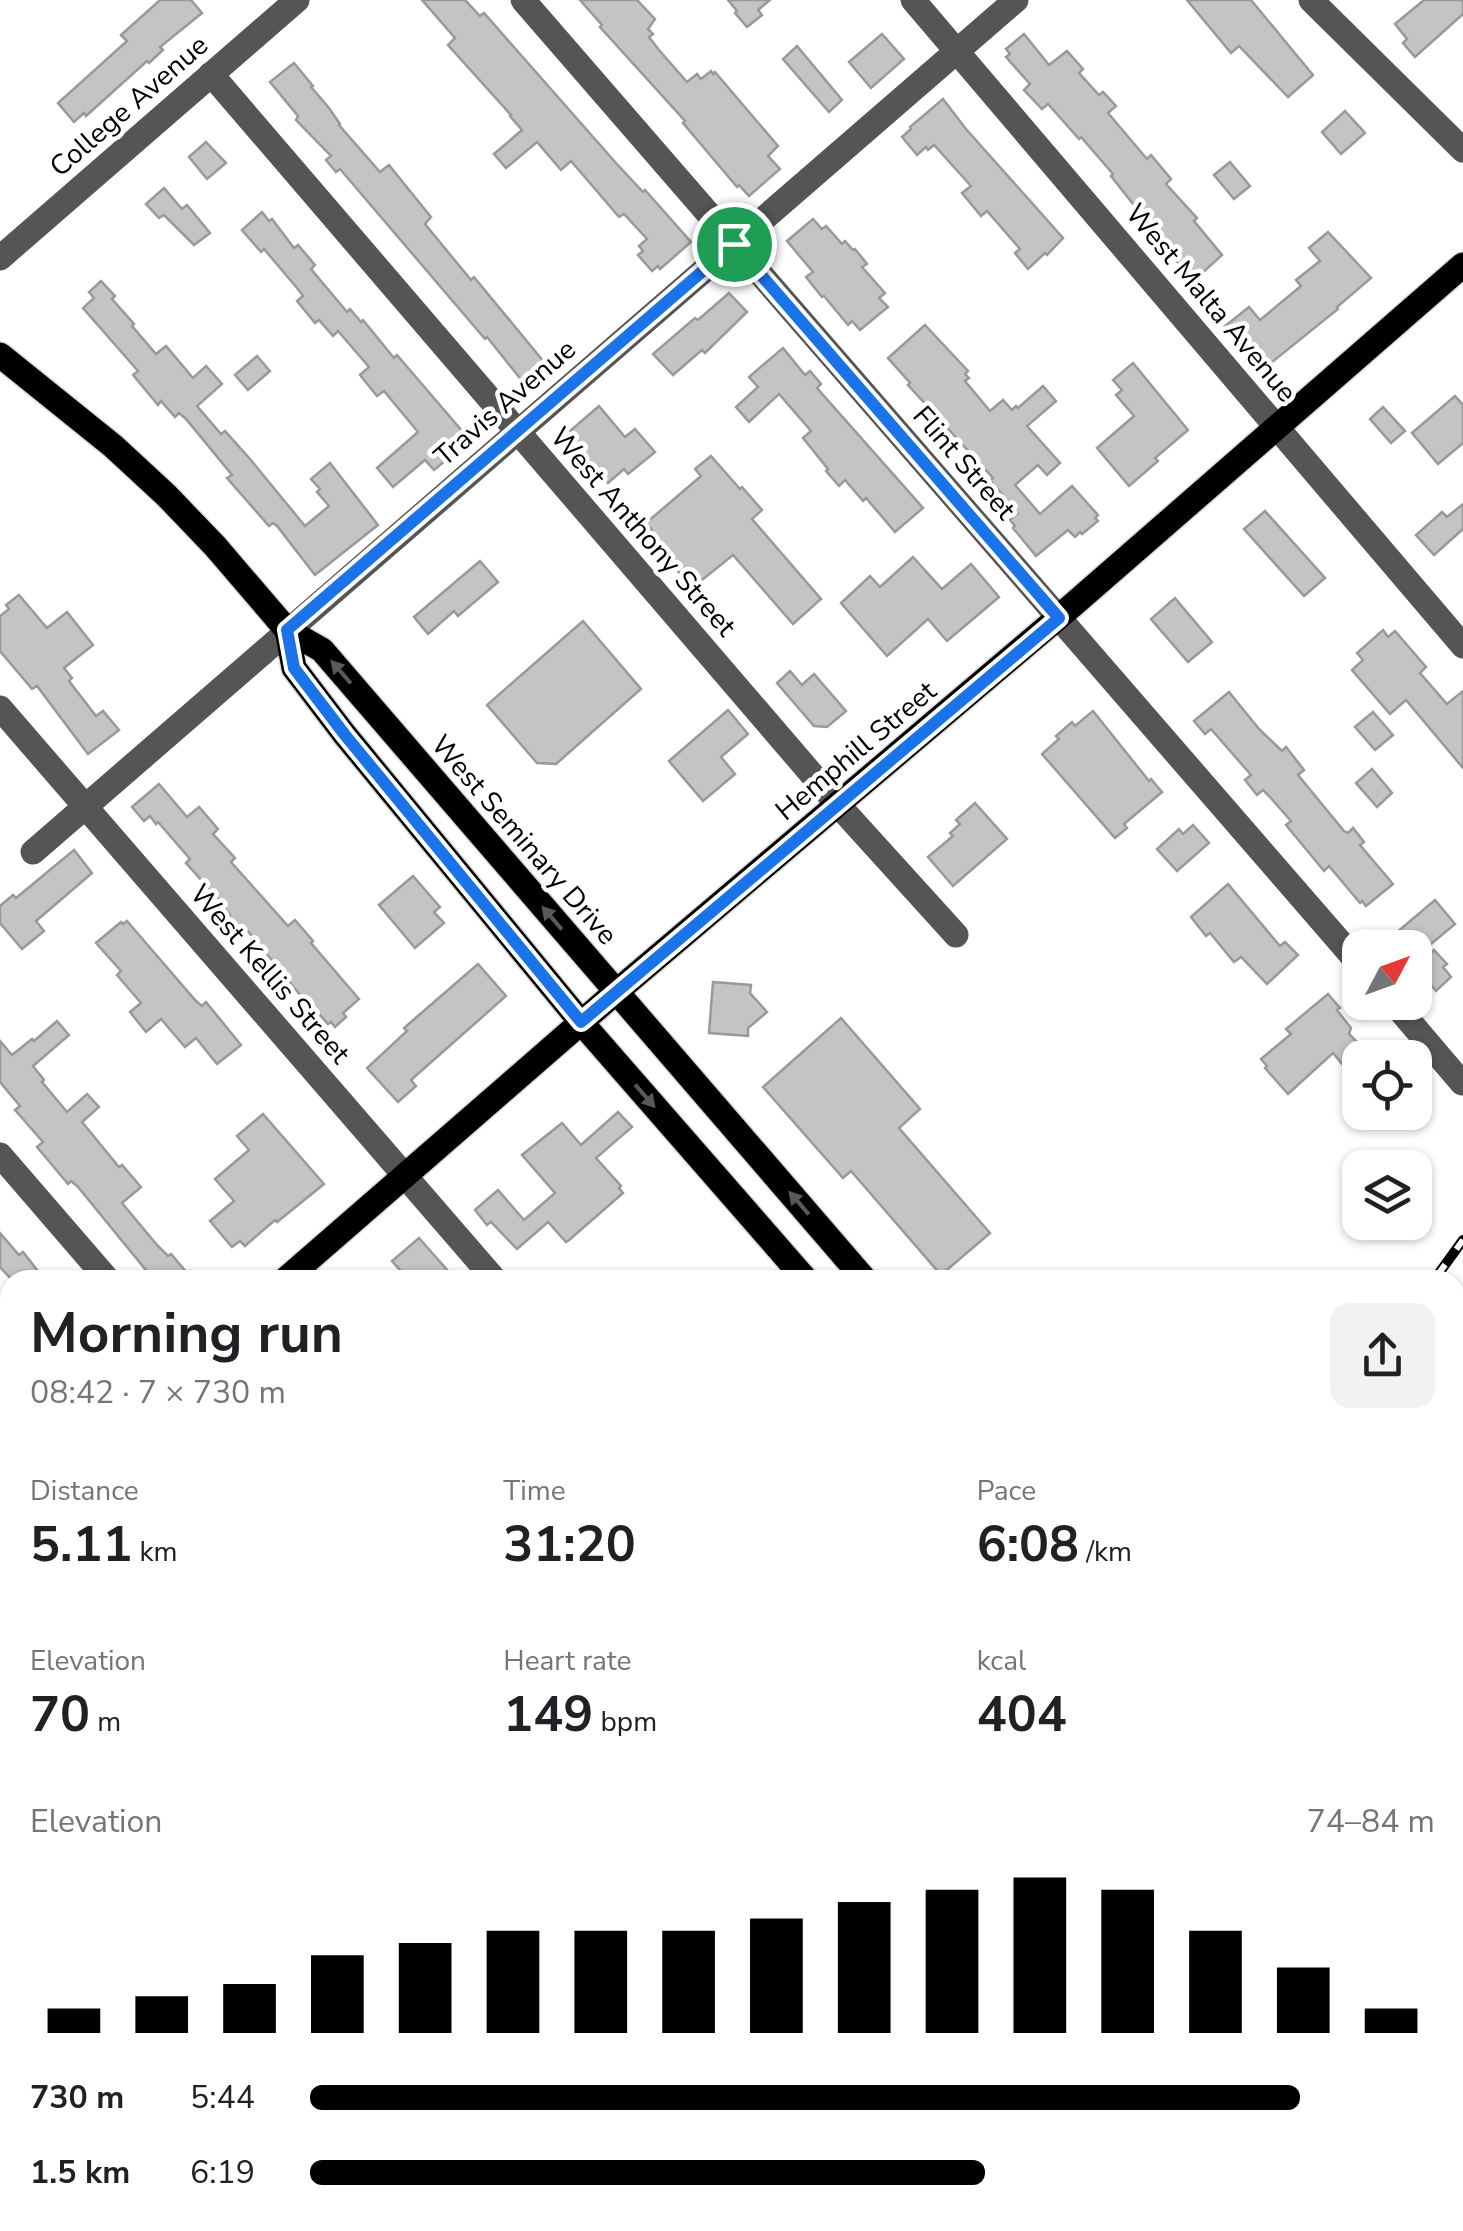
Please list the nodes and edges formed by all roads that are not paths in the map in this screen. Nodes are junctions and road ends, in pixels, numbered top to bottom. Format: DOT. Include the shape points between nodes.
graph roads {
  1 [pos="297,0"];
  2 [pos="523,0"];
  3 [pos="913,0"];
  4 [pos="1016,0"];
  5 [pos="1312,0"];
  6 [pos="957,51"];
  7 [pos="211,74"];
  8 [pos="1463,150"];
  9 [pos="734,244"];
  10 [pos="0,258"];
  11 [pos="1463,265"];
  12 [pos="0,355"];
  13 [pos="1276,426"];
  14 [pos="518,432"];
  15 [pos="1059,618"];
  16 [pos="287,630"];
  17 [pos="1463,646"];
  18 [pos="0,708"];
  19 [pos="86,806"];
  20 [pos="839,806"];
  21 [pos="33,852"];
  22 [pos="956,935"];
  23 [pos="1342,944"];
  24 [pos="616,992"];
  25 [pos="1408,1020"];
  26 [pos="581,1022"];
  27 [pos="1462,1083"];
  28 [pos="0,1155"];
  29 [pos="405,1176"];
  30 [pos="99,1270"];
  31 [pos="296,1270"];
  32 [pos="485,1270"];
  33 [pos="797,1270"];
  34 [pos="856,1270"];
  1 -- 7 [label="street, College Avenue"];
  2 -- 9 [label="street, Flint Street"];
  3 -- 6 [label="street, West Malta Avenue"];
  4 -- 6 [label="street, Travis Avenue"];
  5 -- 8 [label="street"];
  6 -- 9 [label="street, Travis Avenue"];
  6 -- 13 [label="street, West Malta Avenue"];
  7 -- 10 [label="street, College Avenue"];
  7 -- 14 [label="street, West Anthony Street"];
  9 -- 14 [label="street, Travis Avenue"];
  9 -- 15 [label="street, Flint Street"];
  11 -- 13 [label="main road, Hemphill Street"];
  12 -- 16 [label="main road, West Seminary Drive" via="166,495"];
  13 -- 15 [label="main road, Hemphill Street"];
  13 -- 17 [label="street, West Malta Avenue"];
  14 -- 16 [label="street, Travis Avenue"];
  14 -- 20 [label="street, West Anthony Street"];
  15 -- 20 [label="main road, Hemphill Street"];
  15 -- 23 [label="street, Flint Street"];
  16 -- 19 [label="street, Travis Avenue"];
  24 -- 16 [label="main road, West Seminary Drive, one-way" via="322,650"];
  16 -- 26 [label="main road, West Seminary Drive" via="294,668"];
  18 -- 19 [label="street, West Kellis Street"];
  19 -- 21 [label="street, Travis Avenue"];
  19 -- 29 [label="street, West Kellis Street"];
  20 -- 22 [label="street, West Anthony Street"];
  20 -- 24 [label="main road, Hemphill Street"];
  24 -- 26 [label="main road, Hemphill Street"];
  34 -- 24 [label="main road, West Seminary Drive, one-way"];
  25 -- 27 [label="street"];
  26 -- 29 [label="main road, Hemphill Street"];
  26 -- 33 [label="main road, West Seminary Drive, one-way"];
  28 -- 30 [label="street"];
  29 -- 31 [label="main road, Hemphill Street"];
  29 -- 32 [label="street, West Kellis Street"];
}
